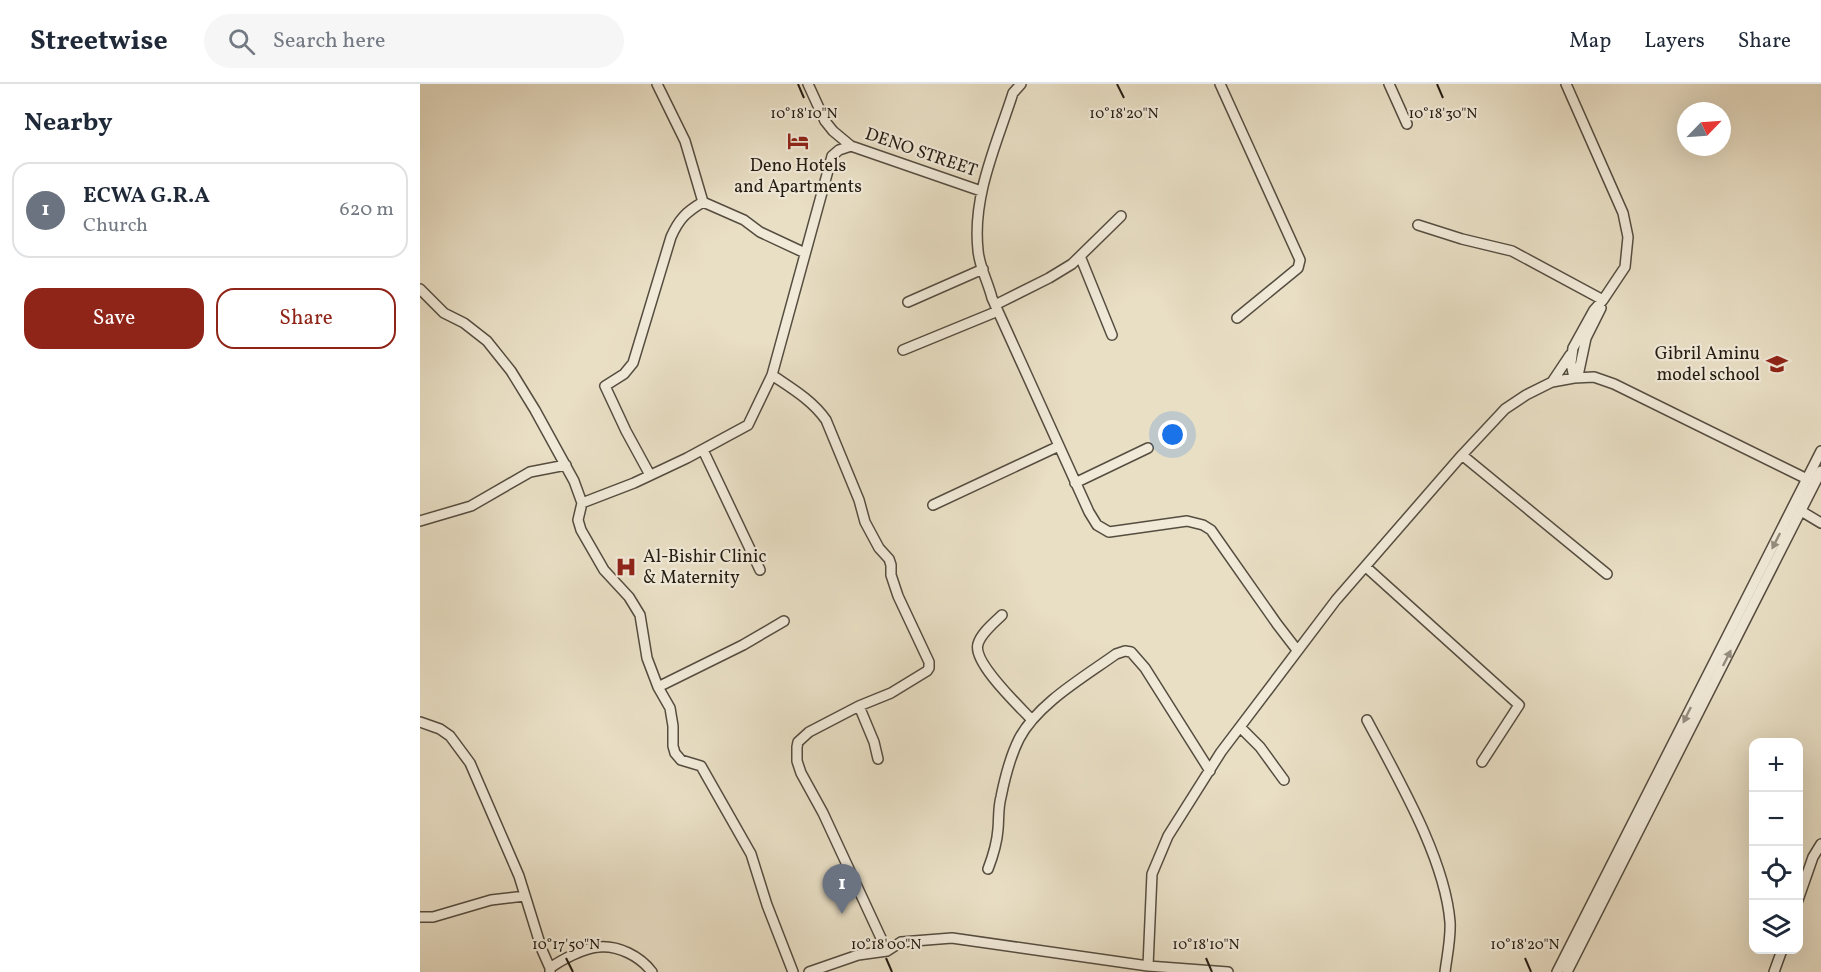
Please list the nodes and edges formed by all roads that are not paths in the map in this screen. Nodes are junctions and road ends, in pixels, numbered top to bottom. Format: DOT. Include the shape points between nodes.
graph roads {
  1 [pos="657,84"];
  2 [pos="808,84"];
  3 [pos="1021,84"];
  4 [pos="1220,84"];
  5 [pos="1389,84"];
  6 [pos="1566,84"];
  7 [pos="1407,124"];
  8 [pos="851,146"];
  9 [pos="981,191"];
  10 [pos="703,202"];
  11 [pos="1121,216"];
  12 [pos="1418,225"];
  13 [pos="805,253"];
  14 [pos="1080,256"];
  15 [pos="983,269"];
  16 [pos="420,289"];
  17 [pos="1603,300"];
  18 [pos="908,302"];
  19 [pos="996,308"];
  20 [pos="1237,318"];
  21 [pos="1112,335"];
  22 [pos="903,350"];
  23 [pos="1572,354"];
  24 [pos="1582,357"];
  25 [pos="772,375"];
  26 [pos="1594,377"];
  27 [pos="1574,378"];
  28 [pos="1552,382"];
  29 [pos="1059,446"];
  30 [pos="1148,448"];
  31 [pos="703,450"];
  32 [pos="1821,451"];
  33 [pos="1462,455"];
  34 [pos="566,465"];
  35 [pos="1821,471"];
  36 [pos="650,476"];
  37 [pos="1807,479"];
  38 [pos="1075,483"];
  39 [pos="582,503"];
  40 [pos="933,505"];
  41 [pos="1801,511"];
  42 [pos="420,521"];
  43 [pos="1821,523"];
  44 [pos="1366,567"];
  45 [pos="760,570"];
  46 [pos="1607,574"];
  47 [pos="1753,597"];
  48 [pos="1002,615"];
  49 [pos="784,621"];
  50 [pos="1298,650"];
  51 [pos="658,687"];
  52 [pos="859,706"];
  53 [pos="1032,720"];
  54 [pos="1367,720"];
  55 [pos="420,722"];
  56 [pos="1240,727"];
  57 [pos="878,759"];
  58 [pos="1482,762"];
  59 [pos="1210,771"];
  60 [pos="1284,780"];
  61 [pos="1821,844"];
  62 [pos="988,869"];
  63 [pos="1803,886"];
  64 [pos="525,896"];
  65 [pos="420,917"];
  66 [pos="887,951"];
  67 [pos="1781,954"];
  68 [pos="1148,966"];
  69 [pos="550,970"];
  70 [pos="652,972"];
  71 [pos="793,972"];
  72 [pos="808,972"];
  73 [pos="1225,972"];
  74 [pos="1445,972"];
  75 [pos="1557,972"];
  76 [pos="1567,972"];
  77 [pos="1774,972"];
  1 -- 10 [label="street" via="685,141"];
  2 -- 8 [label="street" via="825,121"];
  3 -- 9 [label="street" via="1013,93"];
  4 -- 20 [label="street" via="1300,260 1298,268"];
  5 -- 7 [label="street"];
  6 -- 17 [label="street" via="1623,213 1627,231 1625,267"];
  8 -- 9 [label="street, DENO STREET"];
  8 -- 13 [label="street" via="832,156"];
  9 -- 15 [label="street" via="977,248"];
  10 -- 13 [label="street"];
  10 -- 36 [label="street" via="678,222 671,237 633,363 624,375 605,386"];
  11 -- 14 [label="street"];
  12 -- 17 [label="street" via="1512,251"];
  13 -- 25 [label="street"];
  14 -- 19 [label="street"];
  14 -- 21 [label="street"];
  15 -- 18 [label="street"];
  15 -- 19 [label="street"];
  16 -- 34 [label="street" via="444,313 487,341 512,371"];
  17 -- 23 [label="street" via="1577,338"];
  17 -- 24 [label="street"];
  19 -- 22 [label="street"];
  19 -- 29 [label="street"];
  23 -- 27 [label="street"];
  23 -- 28 [label="street"];
  24 -- 26 [label="street"];
  24 -- 27 [label="street"];
  25 -- 31 [label="street" via="748,425"];
  25 -- 52 [label="street" via="807,400 826,420 865,522 889,560 898,596 929,662 927,671 891,693"];
  26 -- 27 [label="street"];
  26 -- 37 [label="street"];
  27 -- 28 [label="street"];
  28 -- 33 [label="street" via="1505,409"];
  29 -- 38 [label="street"];
  29 -- 40 [label="street"];
  30 -- 38 [label="street"];
  31 -- 36 [label="street"];
  31 -- 45 [label="street"];
  32 -- 37 [label="street"];
  33 -- 44 [label="street"];
  33 -- 46 [label="street"];
  34 -- 39 [label="street"];
  34 -- 42 [label="street" via="530,472 471,506"];
  35 -- 41 [label="street"];
  36 -- 39 [label="street"];
  37 -- 47 [label="street, one-way"];
  38 -- 50 [label="street" via="1094,522 1109,531 1187,521 1211,530"];
  39 -- 51 [label="street" via="578,520 581,530 604,570 636,606 647,658"];
  41 -- 43 [label="street"];
  41 -- 47 [label="street"];
  44 -- 50 [label="street"];
  44 -- 58 [label="street" via="1519,705"];
  47 -- 75 [label="street, one-way"];
  76 -- 47 [label="street, one-way"];
  48 -- 53 [label="street" via="985,633 977,652 990,673"];
  49 -- 51 [label="street"];
  50 -- 56 [label="street"];
  51 -- 71 [label="street" via="670,708 675,753 681,760 701,766 751,854"];
  52 -- 57 [label="street"];
  52 -- 66 [label="street" via="803,736 796,753 801,773"];
  53 -- 59 [label="street" via="1116,654 1131,652"];
  53 -- 62 [label="street" via="1019,739 1005,774 998,831"];
  54 -- 74 [label="street" via="1433,855 1450,923"];
  55 -- 64 [label="street" via="450,736 470,763"];
  56 -- 59 [label="street"];
  56 -- 60 [label="street"];
  59 -- 68 [label="street" via="1168,836 1152,874"];
  61 -- 63 [label="street"];
  64 -- 65 [label="street"];
  64 -- 69 [label="street"];
  66 -- 68 [label="street" via="901,942 952,938"];
  66 -- 72 [label="street" via="858,955"];
  67 -- 77 [label="street"];
  68 -- 73 [label="street"];
  69 -- 70 [label="street" via="559,961 600,946 627,952"];
}
